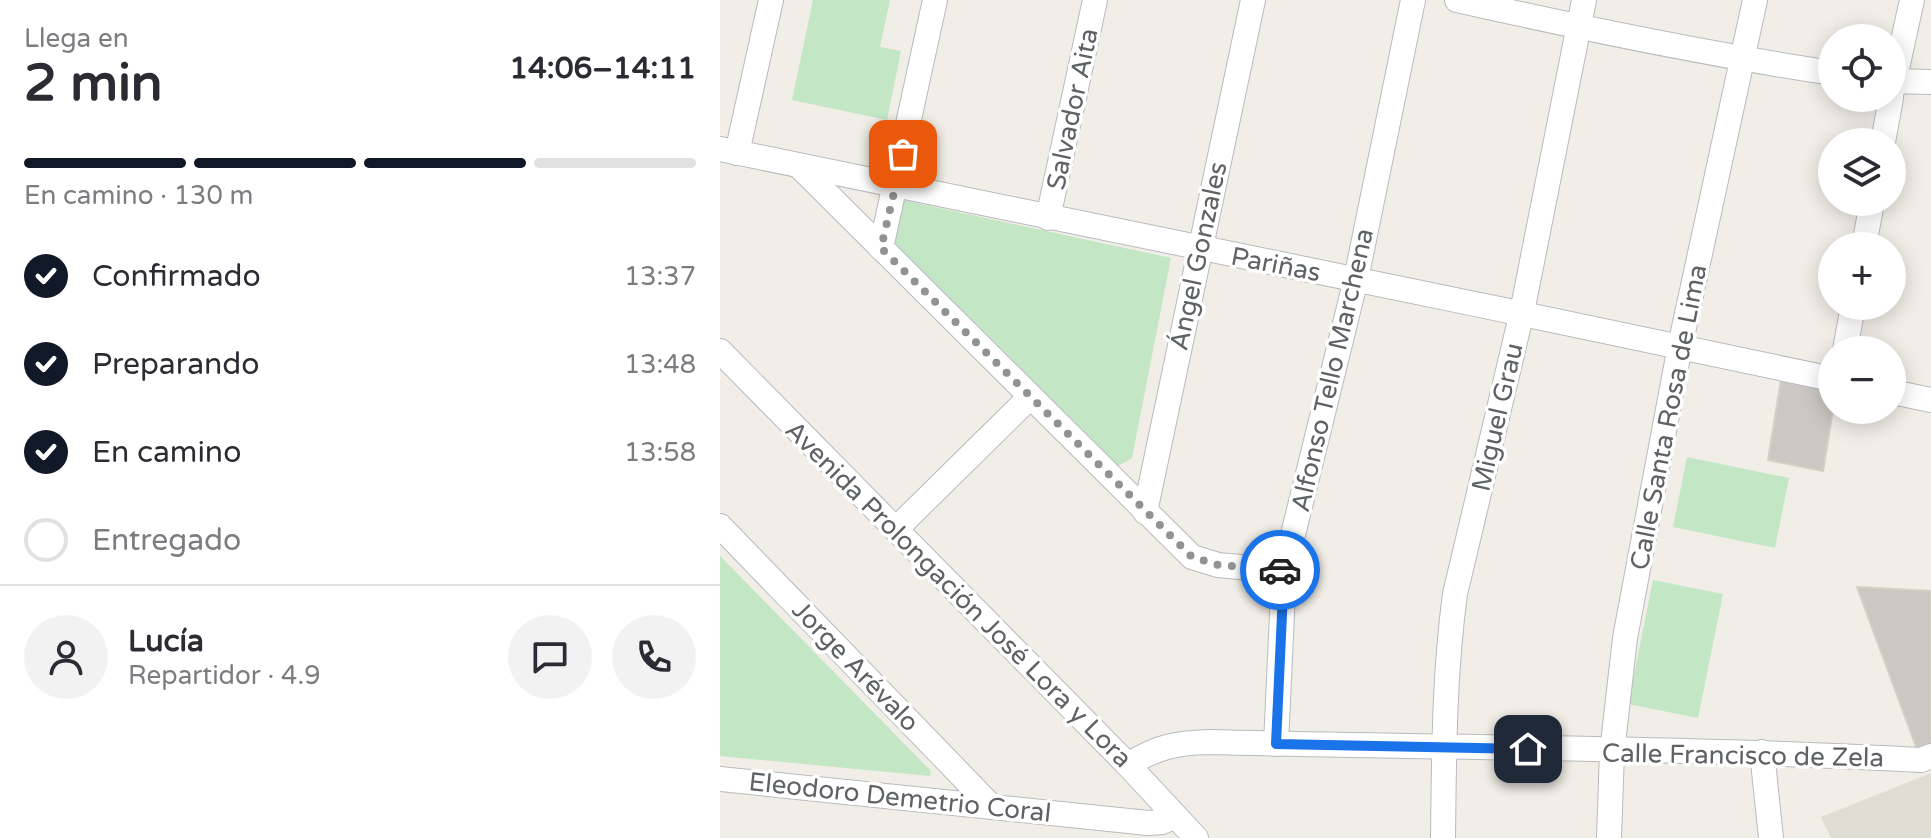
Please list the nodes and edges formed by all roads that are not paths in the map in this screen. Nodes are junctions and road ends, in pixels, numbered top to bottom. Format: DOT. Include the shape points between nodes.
graph roads {
  1 [pos="771,0"];
  2 [pos="935,0"];
  3 [pos="1095,0"];
  4 [pos="1253,0"];
  5 [pos="1413,0"];
  6 [pos="1457,0"];
  7 [pos="1584,0"];
  8 [pos="1755,0"];
  9 [pos="1912,0"];
  10 [pos="1906,26"];
  11 [pos="1577,27"];
  12 [pos="1743,60"];
  13 [pos="1818,71"];
  14 [pos="1931,82"];
  15 [pos="1906,86"];
  16 [pos="728,151"];
  17 [pos="799,166"];
  18 [pos="896,185"];
  19 [pos="1048,218"];
  20 [pos="881,248"];
  21 [pos="1199,248"];
  22 [pos="1356,279"];
  23 [pos="1522,312"];
  24 [pos="1680,346"];
  25 [pos="720,351"];
  26 [pos="1818,376"];
  27 [pos="1906,395"];
  28 [pos="1030,397"];
  29 [pos="1931,400"];
  30 [pos="1145,512"];
  31 [pos="720,526"];
  32 [pos="896,529"];
  33 [pos="1284,571"];
  34 [pos="1276,744"];
  35 [pos="1444,747"];
  36 [pos="1612,752"];
  37 [pos="1762,752"];
  38 [pos="1931,756"];
  39 [pos="1128,765"];
  40 [pos="720,779"];
  41 [pos="991,806"];
  42 [pos="1175,816"];
  43 [pos="1196,838"];
  44 [pos="1443,838"];
  45 [pos="1609,838"];
  46 [pos="1771,838"];
  1 -- 16 [label="street"];
  2 -- 18 [label="street"];
  3 -- 19 [label="street, Salvador Aita"];
  4 -- 21 [label="street, Ángel Gonzales"];
  5 -- 22 [label="street, Alfonso Tello Marchena"];
  6 -- 11 [label="street"];
  7 -- 11 [label="street, Miguel Grau"];
  8 -- 12 [label="street, Calle Santa Rosa de Lima"];
  9 -- 10 [label="street"];
  11 -- 12 [label="street"];
  11 -- 23 [label="street, Miguel Grau"];
  12 -- 13 [label="street"];
  12 -- 24 [label="street, Calle Santa Rosa de Lima"];
  14 -- 15 [label="street"];
  16 -- 17 [label="street, Pariñas"];
  17 -- 18 [label="street, Pariñas"];
  17 -- 20 [label="street"];
  18 -- 19 [label="street, Pariñas"];
  18 -- 20 [label="street"];
  19 -- 21 [label="street, Pariñas"];
  20 -- 28 [label="street"];
  21 -- 22 [label="street, Pariñas"];
  21 -- 30 [label="street, Ángel Gonzales"];
  22 -- 23 [label="street, Pariñas"];
  22 -- 33 [label="street, Alfonso Tello Marchena"];
  23 -- 24 [label="street, Pariñas"];
  23 -- 35 [label="street, Miguel Grau" via="1455,594"];
  24 -- 26 [label="street, Pariñas"];
  24 -- 36 [label="street, Calle Santa Rosa de Lima" via="1625,638"];
  25 -- 32 [label="street, Avenida Prolongación José Lora y Lora"];
  27 -- 29 [label="street"];
  28 -- 30 [label="street"];
  28 -- 32 [label="street"];
  30 -- 33 [label="street" via="1192,557"];
  31 -- 41 [label="street, Jorge Arévalo"];
  32 -- 39 [label="street, Avenida Prolongación José Lora y Lora"];
  33 -- 34 [label="street, Alfonso Tello Marchena"];
  34 -- 35 [label="street, Calle Francisco de Zela"];
  34 -- 39 [label="street, Calle Francisco de Zela" via="1174,743"];
  35 -- 36 [label="street, Calle Francisco de Zela"];
  35 -- 44 [label="street, Miguel Grau"];
  36 -- 37 [label="street, Calle Francisco de Zela"];
  36 -- 45 [label="street, Calle Santa Rosa de Lima"];
  37 -- 38 [label="street, Calle Francisco de Zela" via="1921,760"];
  37 -- 46 [label="street"];
  39 -- 42 [label="street, Avenida Prolongación José Lora y Lora"];
  40 -- 41 [label="street, Eleodoro Demetrio Coral"];
  41 -- 42 [label="street, Eleodoro Demetrio Coral" via="1148,823"];
  42 -- 43 [label="street, Avenida Prolongación José Lora y Lora"];
}
